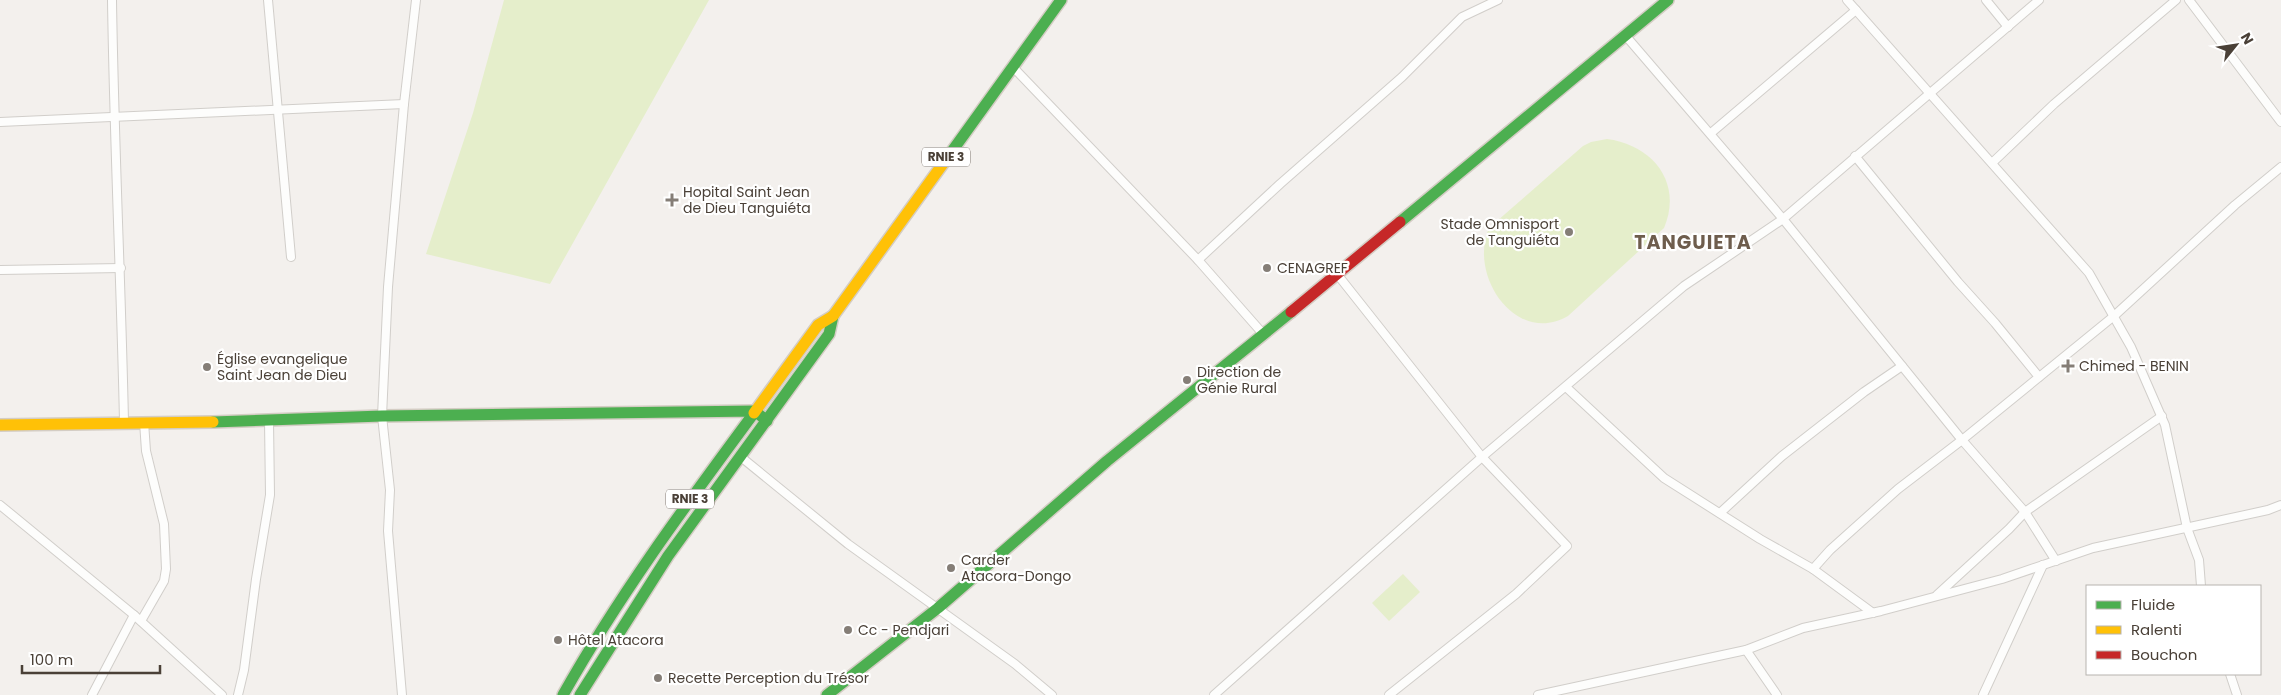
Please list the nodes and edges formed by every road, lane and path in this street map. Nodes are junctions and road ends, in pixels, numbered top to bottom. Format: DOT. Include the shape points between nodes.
graph roads {
  1 [pos="112,0"];
  2 [pos="268,0"];
  3 [pos="416,0"];
  4 [pos="1061,0"];
  5 [pos="1498,0"];
  6 [pos="1668,0"];
  7 [pos="1847,0"];
  8 [pos="1986,0"];
  9 [pos="2038,0"];
  10 [pos="2176,0"];
  11 [pos="2189,0"];
  12 [pos="1856,10"];
  13 [pos="2008,27"];
  14 [pos="1625,35"];
  15 [pos="1012,66"];
  16 [pos="1930,91"];
  17 [pos="404,104"];
  18 [pos="277,109"];
  19 [pos="113,116"];
  20 [pos="0,122"];
  21 [pos="2281,122"];
  22 [pos="1711,133"];
  23 [pos="1855,156"];
  24 [pos="1992,163"];
  25 [pos="2281,167"];
  26 [pos="1783,219"];
  27 [pos="291,257"];
  28 [pos="1198,260"];
  29 [pos="121,268"];
  30 [pos="0,270"];
  31 [pos="1337,274"];
  32 [pos="833,316"];
  33 [pos="2114,316"];
  34 [pos="1264,334"];
  35 [pos="1902,366"];
  36 [pos="2039,377"];
  37 [pos="1566,387"];
  38 [pos="755,411"];
  39 [pos="382,416"];
  40 [pos="2162,416"];
  41 [pos="269,420"];
  42 [pos="124,421"];
  43 [pos="767,421"];
  44 [pos="144,422"];
  45 [pos="0,425"];
  46 [pos="1962,440"];
  47 [pos="741,457"];
  48 [pos="1482,457"];
  49 [pos="0,505"];
  50 [pos="2281,505"];
  51 [pos="2025,512"];
  52 [pos="1720,513"];
  53 [pos="2187,528"];
  54 [pos="2056,561"];
  55 [pos="2043,565"];
  56 [pos="1813,569"];
  57 [pos="2201,585"];
  58 [pos="1936,597"];
  59 [pos="938,608"];
  60 [pos="1873,613"];
  61 [pos="134,615"];
  62 [pos="141,621"];
  63 [pos="596,634"];
  64 [pos="610,643"];
  65 [pos="1746,650"];
  66 [pos="2230,675"];
  67 [pos="1574,692"];
  68 [pos="92,695"];
  69 [pos="222,695"];
  70 [pos="238,695"];
  71 [pos="402,695"];
  72 [pos="563,695"];
  73 [pos="580,695"];
  74 [pos="827,695"];
  75 [pos="1052,695"];
  76 [pos="1214,695"];
  77 [pos="1389,695"];
  78 [pos="1538,695"];
  79 [pos="1777,695"];
  80 [pos="1983,695"];
  81 [pos="2237,695"];
  1 -- 19 [label="street"];
  2 -- 18 [label="street"];
  3 -- 17 [label="street"];
  4 -- 15 [label="main road, RNIE 3"];
  5 -- 28 [label="street" via="1462,17 1402,77"];
  6 -- 14 [label="main road"];
  7 -- 12 [label="street"];
  8 -- 13 [label="street"];
  9 -- 13 [label="street"];
  10 -- 24 [label="street" via="2054,104"];
  11 -- 21 [label="street"];
  12 -- 16 [label="street"];
  12 -- 22 [label="street"];
  13 -- 16 [label="street"];
  14 -- 22 [label="street"];
  14 -- 31 [label="main road"];
  15 -- 28 [label="street"];
  15 -- 32 [label="main road, RNIE 3"];
  16 -- 23 [label="street"];
  16 -- 24 [label="street"];
  17 -- 18 [label="street"];
  17 -- 39 [label="street" via="388,287"];
  18 -- 19 [label="street"];
  18 -- 27 [label="street"];
  19 -- 20 [label="street"];
  19 -- 29 [label="street"];
  22 -- 26 [label="street"];
  23 -- 26 [label="street"];
  23 -- 36 [label="street"];
  24 -- 33 [label="street" via="2089,273"];
  25 -- 33 [label="street"];
  26 -- 35 [label="street"];
  26 -- 37 [label="street" via="1684,286"];
  28 -- 34 [label="street"];
  29 -- 30 [label="street"];
  29 -- 42 [label="street"];
  31 -- 34 [label="main road"];
  31 -- 48 [label="street"];
  32 -- 38 [label="main road, RNIE 3" via="818,325"];
  32 -- 43 [label="main road, RNIE 3" via="829,334"];
  33 -- 36 [label="street"];
  33 -- 40 [label="street"];
  34 -- 59 [label="main road" via="1107,461"];
  35 -- 46 [label="street"];
  35 -- 52 [label="street" via="1782,456"];
  36 -- 46 [label="street"];
  37 -- 48 [label="street"];
  37 -- 52 [label="street" via="1664,478"];
  38 -- 39 [label="main road"];
  38 -- 43 [label="main road"];
  38 -- 63 [label="main road, RNIE 3" via="634,575"];
  39 -- 41 [label="main road"];
  39 -- 71 [label="street" via="390,490 388,531"];
  40 -- 51 [label="street"];
  40 -- 53 [label="street"];
  41 -- 44 [label="main road"];
  41 -- 70 [label="street" via="270,495"];
  42 -- 44 [label="main road"];
  42 -- 45 [label="main road"];
  43 -- 47 [label="main road, RNIE 3"];
  44 -- 62 [label="street" via="146,451 164,524 166,569 164,582"];
  46 -- 51 [label="street"];
  46 -- 56 [label="street" via="1898,489"];
  47 -- 59 [label="street" via="848,544"];
  47 -- 64 [label="main road, RNIE 3" via="666,558"];
  48 -- 76 [label="street"];
  48 -- 77 [label="street" via="1567,546 1516,594"];
  49 -- 61 [label="street"];
  50 -- 53 [label="street"];
  51 -- 54 [label="street"];
  51 -- 58 [label="street"];
  52 -- 56 [label="street"];
  53 -- 54 [label="street" via="2093,548"];
  53 -- 57 [label="street" via="2199,560"];
  54 -- 55 [label="street"];
  55 -- 58 [label="street"];
  55 -- 80 [label="street"];
  56 -- 60 [label="street"];
  58 -- 60 [label="street"];
  59 -- 74 [label="main road"];
  59 -- 75 [label="street" via="1016,664"];
  60 -- 65 [label="street" via="1803,628"];
  61 -- 62 [label="street"];
  61 -- 68 [label="street"];
  62 -- 69 [label="street"];
  63 -- 64 [label="main road"];
  63 -- 72 [label="main road, RNIE 3"];
  64 -- 73 [label="main road, RNIE 3"];
  65 -- 67 [label="street"];
  65 -- 79 [label="street"];
  66 -- 81 [label="street"];
  67 -- 78 [label="street"];
}
